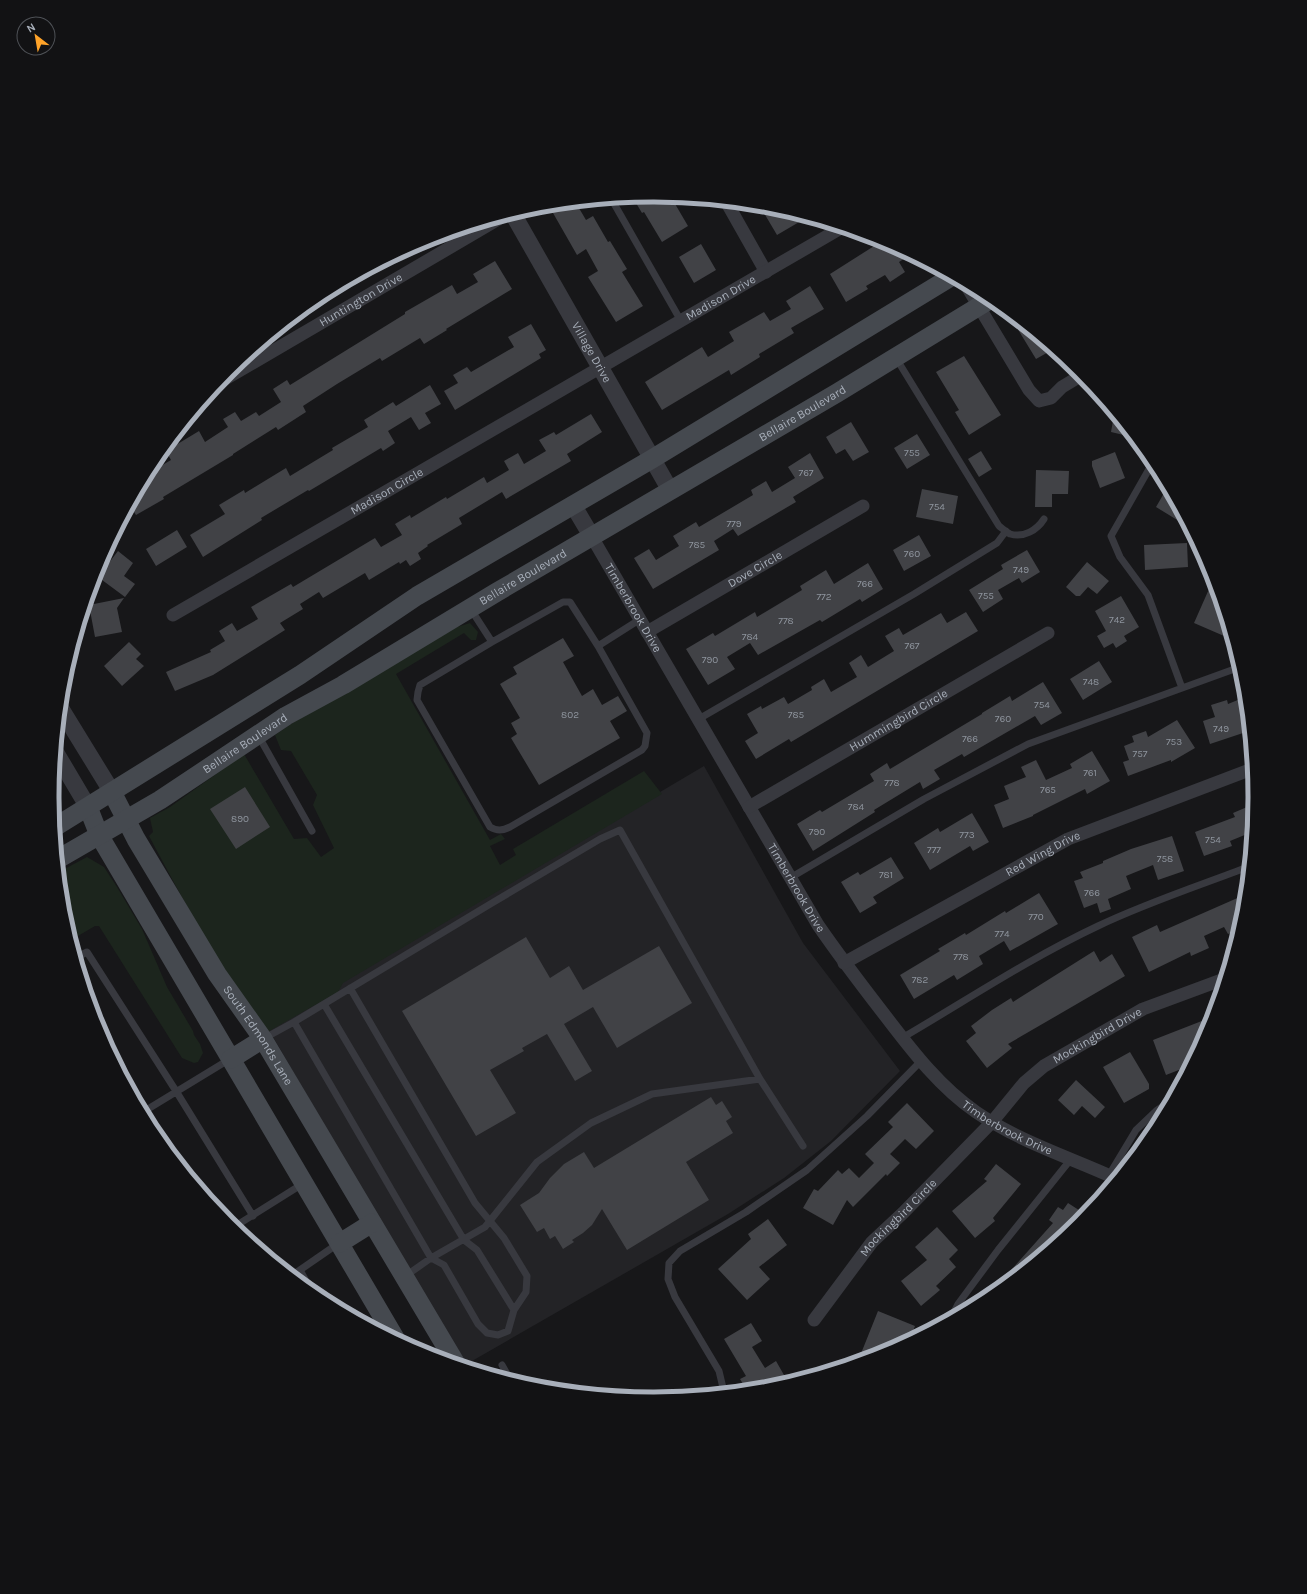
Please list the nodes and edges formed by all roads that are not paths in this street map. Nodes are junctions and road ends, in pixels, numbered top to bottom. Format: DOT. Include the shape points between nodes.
graph roads {
  1 [pos="614,204"];
  2 [pos="730,208"];
  3 [pos="516,219"];
  4 [pos="487,227"];
  5 [pos="835,231"];
  6 [pos="766,272"];
  7 [pos="947,280"];
  8 [pos="985,303"];
  9 [pos="986,304"];
  10 [pos="681,321"];
  11 [pos="896,357"];
  12 [pos="600,367"];
  13 [pos="240,370"];
  14 [pos="1076,379"];
  15 [pos="652,459"];
  16 [pos="1149,469"];
  17 [pos="670,490"];
  18 [pos="573,505"];
  19 [pos="863,506"];
  20 [pos="1044,519"];
  21 [pos="1006,531"];
  22 [pos="592,537"];
  23 [pos="470,608"];
  24 [pos="173,615"];
  25 [pos="640,620"];
  26 [pos="647,632"];
  27 [pos="1048,633"];
  28 [pos="492,642"];
  29 [pos="598,646"];
  30 [pos="1234,670"];
  31 [pos="1182,688"];
  32 [pos="65,715"];
  33 [pos="697,720"];
  34 [pos="258,735"];
  35 [pos="60,760"];
  36 [pos="1247,771"];
  37 [pos="112,792"];
  38 [pos="88,807"];
  39 [pos="749,808"];
  40 [pos="126,819"];
  41 [pos="60,824"];
  42 [pos="312,831"];
  43 [pos="99,835"];
  44 [pos="62,857"];
  45 [pos="1244,869"];
  46 [pos="790,878"];
  47 [pos="81,956"];
  48 [pos="844,963"];
  49 [pos="1218,981"];
  50 [pos="350,988"];
  51 [pos="324,1004"];
  52 [pos="294,1022"];
  53 [pos="902,1038"];
  54 [pos="263,1039"];
  55 [pos="231,1059"];
  56 [pos="921,1061"];
  57 [pos="760,1079"];
  58 [pos="176,1091"];
  59 [pos="148,1109"];
  60 [pos="1159,1109"];
  61 [pos="992,1122"];
  62 [pos="803,1146"];
  63 [pos="1071,1159"];
  64 [pos="1115,1171"];
  65 [pos="1111,1176"];
  66 [pos="304,1183"];
  67 [pos="253,1216"];
  68 [pos="490,1221"];
  69 [pos="372,1223"];
  70 [pos="240,1224"];
  71 [pos="464,1240"];
  72 [pos="340,1243"];
  73 [pos="431,1258"];
  74 [pos="300,1270"];
  75 [pos="296,1272"];
  76 [pos="404,1277"];
  77 [pos="304,1278"];
  78 [pos="955,1309"];
  79 [pos="514,1310"];
  80 [pos="814,1320"];
  81 [pos="390,1330"];
  82 [pos="450,1355"];
  83 [pos="502,1365"];
  84 [pos="506,1372"];
  85 [pos="723,1387"];
  1 -- 10 [label="lane"];
  2 -- 6 [label="street"];
  3 -- 12 [label="street, Village Drive"];
  4 -- 13 [label="street, Huntington Drive"];
  5 -- 6 [label="street, Madison Drive"];
  6 -- 10 [label="street, Madison Drive"];
  7 -- 15 [label="main road"];
  8 -- 11 [label="main road, Bellaire Boulevard"];
  9 -- 14 [label="street" via="1029,390 1039,401 1050,398"];
  10 -- 12 [label="street, Madison Drive"];
  11 -- 17 [label="main road, Bellaire Boulevard"];
  11 -- 21 [label="lane" via="999,526"];
  12 -- 15 [label="street, Village Drive"];
  12 -- 24 [label="street, Madison Circle"];
  15 -- 17 [label="street, Village Drive"];
  15 -- 18 [label="main road"];
  16 -- 31 [label="lane" via="1111,536 1120,557 1148,595"];
  17 -- 22 [label="main road, Bellaire Boulevard"];
  18 -- 22 [label="street, Timberbrook Drive"];
  18 -- 37 [label="main road" via="417,596 300,675"];
  19 -- 26 [label="street, Dove Circle"];
  20 -- 21 [label="lane" via="1039,527 1025,534 1010,534"];
  21 -- 33 [label="lane" via="997,543"];
  22 -- 23 [label="main road, Bellaire Boulevard"];
  22 -- 25 [label="street, Timberbrook Drive"];
  23 -- 28 [label="lane"];
  23 -- 34 [label="main road, Bellaire Boulevard"];
  25 -- 26 [label="street, Timberbrook Drive"];
  25 -- 29 [label="lane"];
  26 -- 33 [label="street, Timberbrook Drive"];
  27 -- 39 [label="street, Hummingbird Circle"];
  28 -- 29 [label="lane" via="563,602 570,602"];
  28 -- 29 [label="lane" via="420,685 417,700 490,827 496,830 510,827 645,746 647,733"];
  30 -- 31 [label="lane"];
  31 -- 46 [label="lane" via="1028,744 924,799"];
  32 -- 37 [label="street, South Edmonds Lane"];
  33 -- 39 [label="street, Timberbrook Drive"];
  34 -- 40 [label="main road, Bellaire Boulevard" via="160,800"];
  34 -- 42 [label="lane"];
  35 -- 38 [label="street"];
  36 -- 48 [label="street, Red Wing Drive" via="1068,839"];
  37 -- 38 [label="main road"];
  37 -- 40 [label="main road, South Edmonds Lane"];
  38 -- 41 [label="main road"];
  38 -- 43 [label="main road"];
  39 -- 46 [label="street, Timberbrook Drive"];
  40 -- 43 [label="main road, Bellaire Boulevard"];
  40 -- 54 [label="main road, South Edmonds Lane" via="217,974"];
  43 -- 44 [label="main road, Bellaire Boulevard"];
  43 -- 55 [label="main road"];
  45 -- 53 [label="lane" via="1098,926"];
  46 -- 48 [label="street, Timberbrook Drive"];
  47 -- 58 [label="lane" via="87,952"];
  48 -- 53 [label="street, Timberbrook Drive"];
  49 -- 61 [label="street, Mockingbird Drive" via="1143,1010 1044,1066 1024,1083"];
  50 -- 51 [label="lane"];
  50 -- 57 [label="lane" via="600,839 620,830"];
  50 -- 68 [label="lane" via="476,1203"];
  51 -- 52 [label="lane"];
  51 -- 71 [label="lane"];
  52 -- 54 [label="lane"];
  52 -- 73 [label="lane"];
  53 -- 56 [label="street, Timberbrook Drive"];
  54 -- 55 [label="main road"];
  54 -- 69 [label="main road, South Edmonds Lane"];
  55 -- 58 [label="lane"];
  55 -- 66 [label="main road"];
  56 -- 61 [label="street, Timberbrook Drive" via="960,1100"];
  56 -- 85 [label="lane" via="867,1116 807,1170 746,1212 680,1251 669,1264 668,1279 675,1297 719,1371"];
  57 -- 62 [label="lane"];
  57 -- 68 [label="lane" via="652,1094 591,1123 537,1162"];
  58 -- 59 [label="lane"];
  58 -- 67 [label="lane"];
  60 -- 64 [label="lane" via="1136,1130"];
  61 -- 63 [label="street, Timberbrook Drive"];
  61 -- 80 [label="street, Mockingbird Circle" via="872,1242"];
  63 -- 65 [label="street, Timberbrook Drive"];
  63 -- 78 [label="lane" via="998,1250"];
  66 -- 67 [label="lane"];
  66 -- 72 [label="main road"];
  67 -- 70 [label="lane"];
  68 -- 71 [label="lane"];
  68 -- 79 [label="lane" via="504,1238 527,1276 526,1292"];
  69 -- 72 [label="main road"];
  69 -- 76 [label="main road, South Edmonds Lane"];
  71 -- 73 [label="lane"];
  71 -- 79 [label="lane" via="476,1250"];
  72 -- 74 [label="lane"];
  72 -- 81 [label="main road"];
  73 -- 76 [label="lane"];
  73 -- 79 [label="lane" via="444,1265 478,1324 487,1333 498,1335 508,1331"];
  74 -- 75 [label="lane"];
  74 -- 77 [label="lane"];
  76 -- 82 [label="main road, South Edmonds Lane"];
  83 -- 84 [label="lane"];
}
